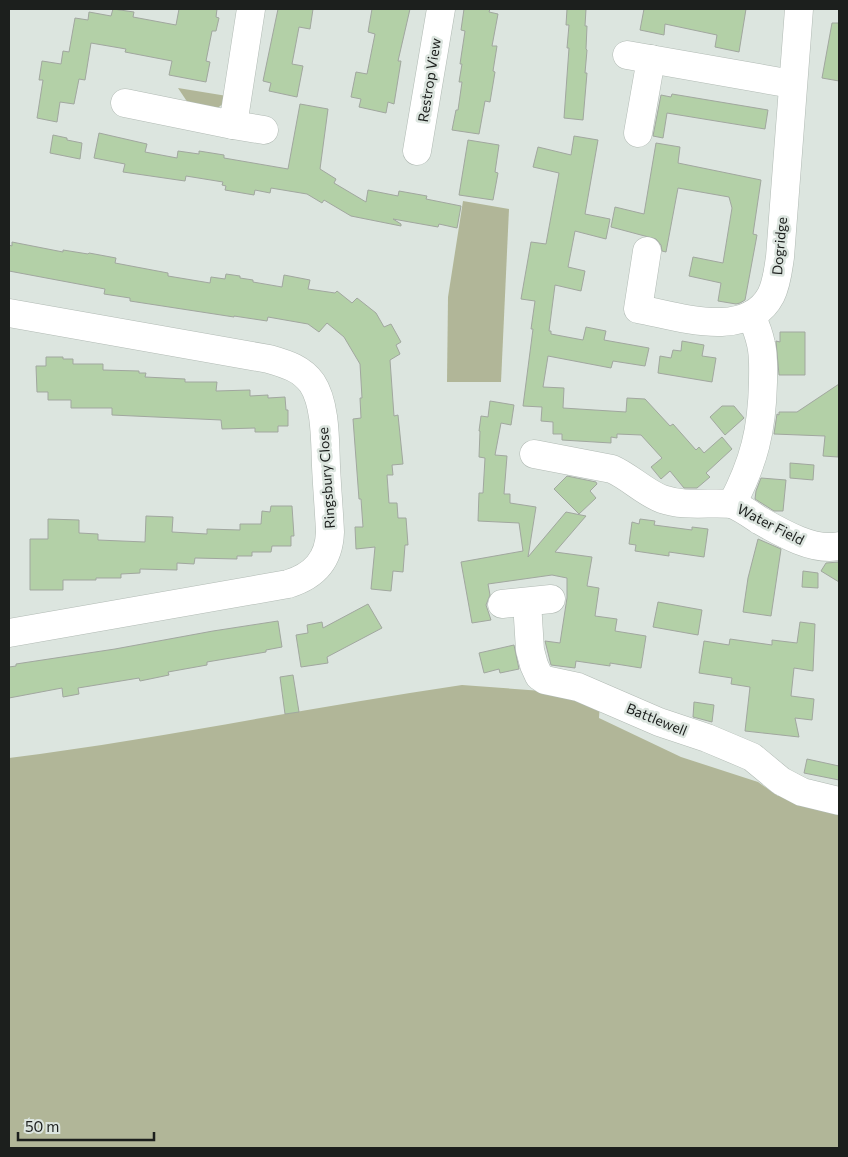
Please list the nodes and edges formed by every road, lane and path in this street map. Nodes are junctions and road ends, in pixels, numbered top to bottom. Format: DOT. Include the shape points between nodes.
graph roads {
  1 [pos="252,9"];
  2 [pos="441,9"];
  3 [pos="799,9"];
  4 [pos="792,84"];
  5 [pos="125,103"];
  6 [pos="233,125"];
  7 [pos="264,130"];
  8 [pos="638,133"];
  9 [pos="417,151"];
  10 [pos="647,251"];
  11 [pos="9,313"];
  12 [pos="752,315"];
  13 [pos="545,461"];
  14 [pos="732,504"];
  15 [pos="839,546"];
  16 [pos="527,602"];
  17 [pos="9,633"];
  18 [pos="839,801"];
  1 -- 6 [label="street"];
  2 -- 9 [label="street, Restrop View"];
  3 -- 4 [label="street, Dogridge"];
  4 -- 8 [label="street" via="639,57"];
  4 -- 12 [label="street, Dogridge" via="778,273 769,297"];
  5 -- 6 [label="street"];
  6 -- 7 [label="street"];
  10 -- 12 [label="street" via="638,309 714,322 729,322"];
  11 -- 17 [label="street, Ringsbury Close" via="269,359 297,369 316,390 321,409 330,532 329,548 322,562 313,572 288,584"];
  12 -- 14 [label="street" via="762,346 762,416 750,465"];
  13 -- 14 [label="street" via="612,469 662,498 681,503"];
  14 -- 15 [label="street, Water Field" via="807,543"];
  16 -- 18 [label="street, Battlewell" via="530,650 536,670 544,680 578,687 659,722 707,738 752,757 781,781 802,792"];
}
